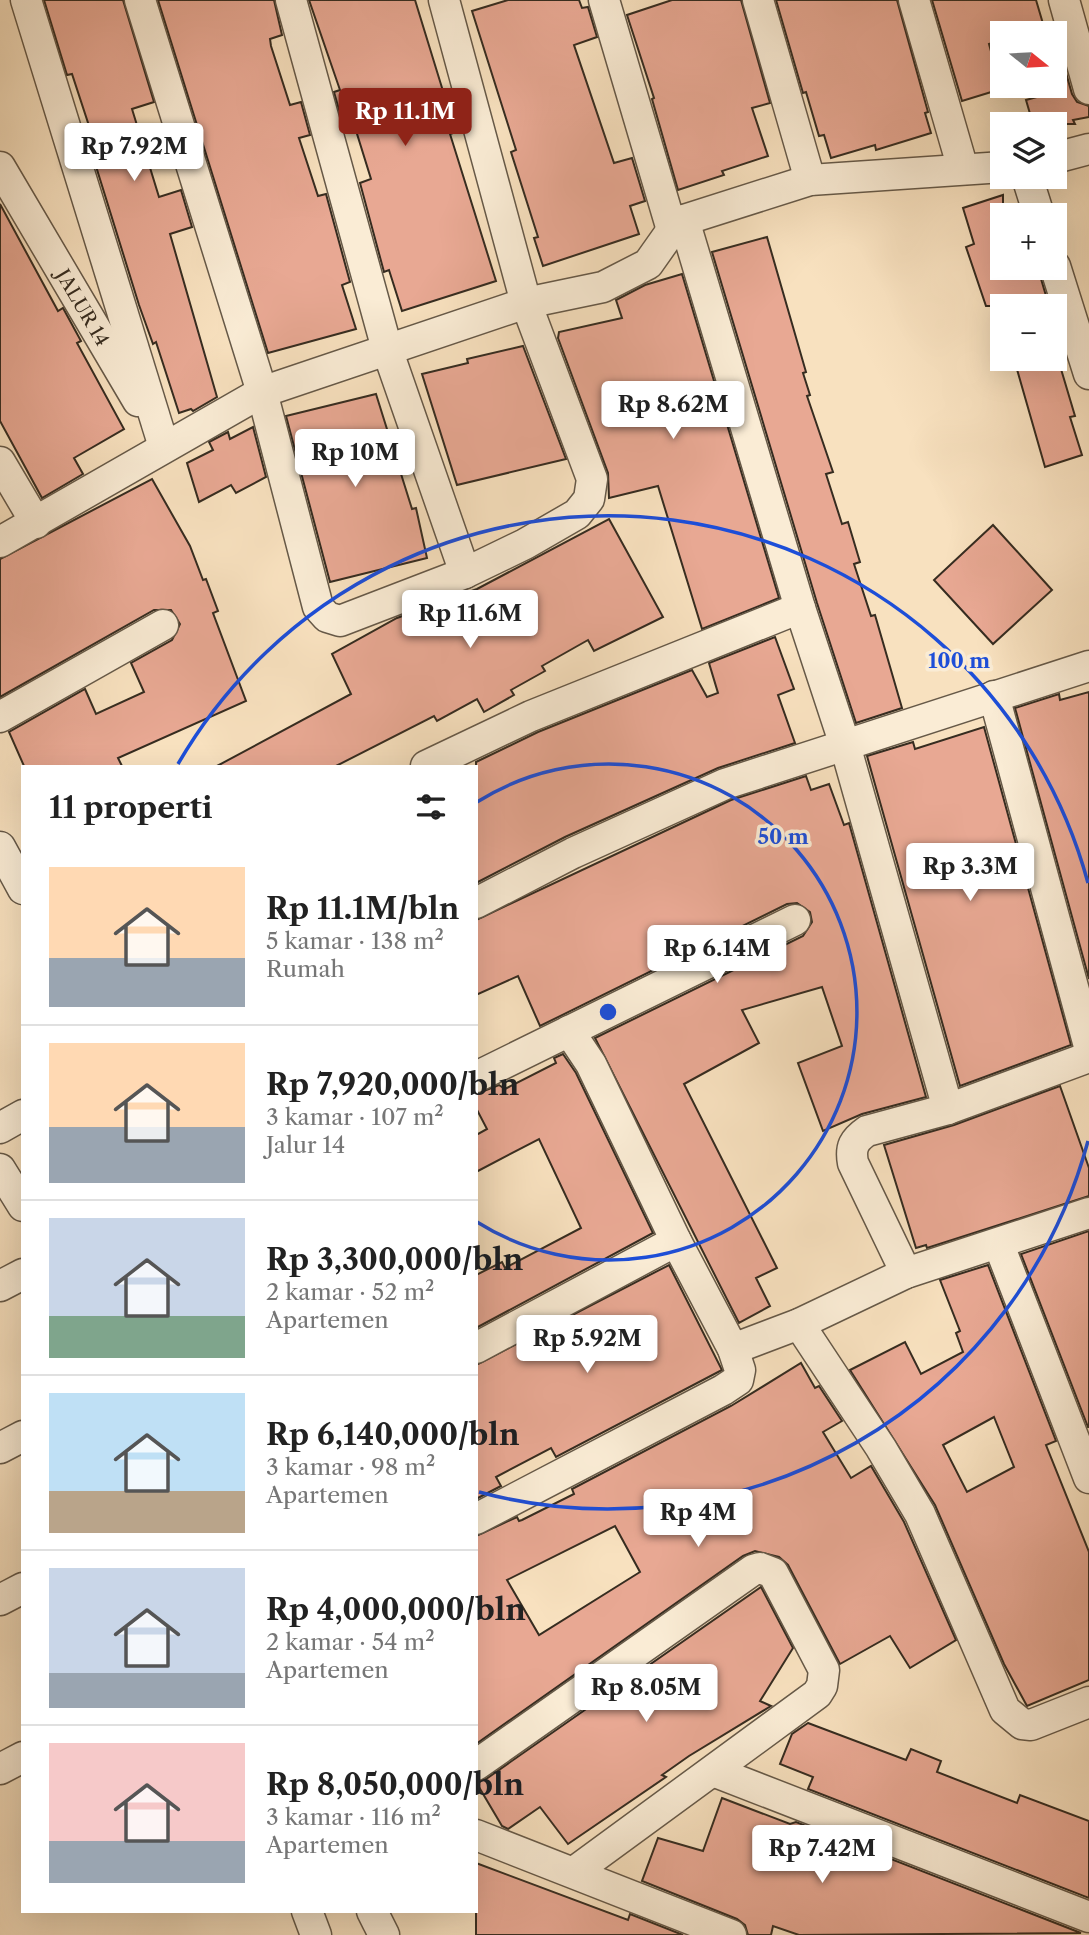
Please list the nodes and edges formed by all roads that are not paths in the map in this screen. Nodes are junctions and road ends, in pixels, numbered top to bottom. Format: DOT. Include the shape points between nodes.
graph roads {
  1 [pos="26,0"];
  2 [pos="140,0"];
  3 [pos="291,0"];
  4 [pos="444,0"];
  5 [pos="604,0"];
  6 [pos="758,0"];
  7 [pos="914,0"];
  8 [pos="1065,0"];
  9 [pos="1089,89"];
  10 [pos="1089,149"];
  11 [pos="1067,155"];
  12 [pos="0,167"];
  13 [pos="990,168"];
  14 [pos="963,169"];
  15 [pos="810,180"];
  16 [pos="678,225"];
  17 [pos="1059,280"];
  18 [pos="526,303"];
  19 [pos="387,349"];
  20 [pos="1089,374"];
  21 [pos="262,392"];
  22 [pos="164,447"];
  23 [pos="0,462"];
  24 [pos="36,523"];
  25 [pos="0,542"];
  26 [pos="466,573"];
  27 [pos="800,608"];
  28 [pos="163,625"];
  29 [pos="1089,666"];
  30 [pos="994,696"];
  31 [pos="0,717"];
  32 [pos="845,745"];
  33 [pos="428,765"];
  34 [pos="0,847"];
  35 [pos="21,885"];
  36 [pos="478,902"];
  37 [pos="795,920"];
  38 [pos="569,1031"];
  39 [pos="1089,1046"];
  40 [pos="1089,1057"];
  41 [pos="478,1076"];
  42 [pos="947,1109"];
  43 [pos="21,1116"];
  44 [pos="0,1128"];
  45 [pos="0,1169"];
  46 [pos="21,1203"];
  47 [pos="1089,1213"];
  48 [pos="676,1241"];
  49 [pos="999,1245"];
  50 [pos="906,1273"];
  51 [pos="21,1275"];
  52 [pos="0,1286"];
  53 [pos="799,1324"];
  54 [pos="478,1347"];
  55 [pos="733,1349"];
  56 [pos="21,1437"];
  57 [pos="0,1448"];
  58 [pos="1089,1478"];
  59 [pos="478,1518"];
  60 [pos="21,1589"];
  61 [pos="0,1600"];
  62 [pos="1089,1702"];
  63 [pos="21,1758"];
  64 [pos="478,1764"];
  65 [pos="0,1769"];
  66 [pos="713,1771"];
  67 [pos="478,1836"];
  68 [pos="574,1872"];
  69 [pos="308,1913"];
  70 [pos="373,1913"];
  71 [pos="1089,1917"];
  72 [pos="316,1935"];
  73 [pos="384,1935"];
  74 [pos="731,1935"];
  1 -- 22 [label="street"];
  2 -- 21 [label="street"];
  3 -- 19 [label="street"];
  4 -- 18 [label="street"];
  5 -- 16 [label="street"];
  6 -- 15 [label="street"];
  7 -- 14 [label="street"];
  8 -- 9 [label="street"];
  10 -- 11 [label="street"];
  12 -- 22 [label="street, JALUR 14"];
  13 -- 14 [label="street"];
  14 -- 15 [label="street"];
  15 -- 16 [label="street"];
  16 -- 18 [label="street" via="648,264 603,287"];
  16 -- 27 [label="street"];
  17 -- 20 [label="street"];
  18 -- 19 [label="street"];
  18 -- 26 [label="street" via="592,479 589,499 576,514"];
  19 -- 21 [label="street"];
  19 -- 26 [label="street"];
  21 -- 22 [label="street"];
  21 -- 26 [label="street" via="318,607 327,617 340,621"];
  22 -- 24 [label="street"];
  23 -- 24 [label="street"];
  24 -- 25 [label="street"];
  27 -- 32 [label="street"];
  27 -- 33 [label="street" via="531,716"];
  28 -- 31 [label="street"];
  29 -- 30 [label="street"];
  30 -- 32 [label="street"];
  30 -- 39 [label="street"];
  32 -- 36 [label="street" via="725,784"];
  32 -- 42 [label="street"];
  34 -- 35 [label="street"];
  37 -- 38 [label="street"];
  38 -- 41 [label="street"];
  38 -- 48 [label="street" via="591,1064"];
  40 -- 42 [label="street"];
  42 -- 50 [label="street" via="867,1131 851,1150"];
  43 -- 44 [label="street"];
  45 -- 46 [label="street"];
  47 -- 49 [label="street"];
  48 -- 54 [label="street"];
  48 -- 55 [label="street"];
  49 -- 50 [label="street"];
  49 -- 58 [label="street"];
  50 -- 53 [label="street"];
  51 -- 52 [label="street"];
  53 -- 55 [label="street"];
  53 -- 62 [label="street" via="920,1514 1005,1710 1022,1724 1031,1725"];
  55 -- 59 [label="street" via="740,1370 737,1380"];
  56 -- 57 [label="street"];
  60 -- 61 [label="street"];
  63 -- 65 [label="street"];
  64 -- 66 [label="street" via="760,1568 773,1573 824,1678 817,1694"];
  66 -- 68 [label="street"];
  66 -- 71 [label="street"];
  67 -- 68 [label="street"];
  68 -- 74 [label="street"];
  69 -- 72 [label="street"];
  70 -- 73 [label="street"];
}
